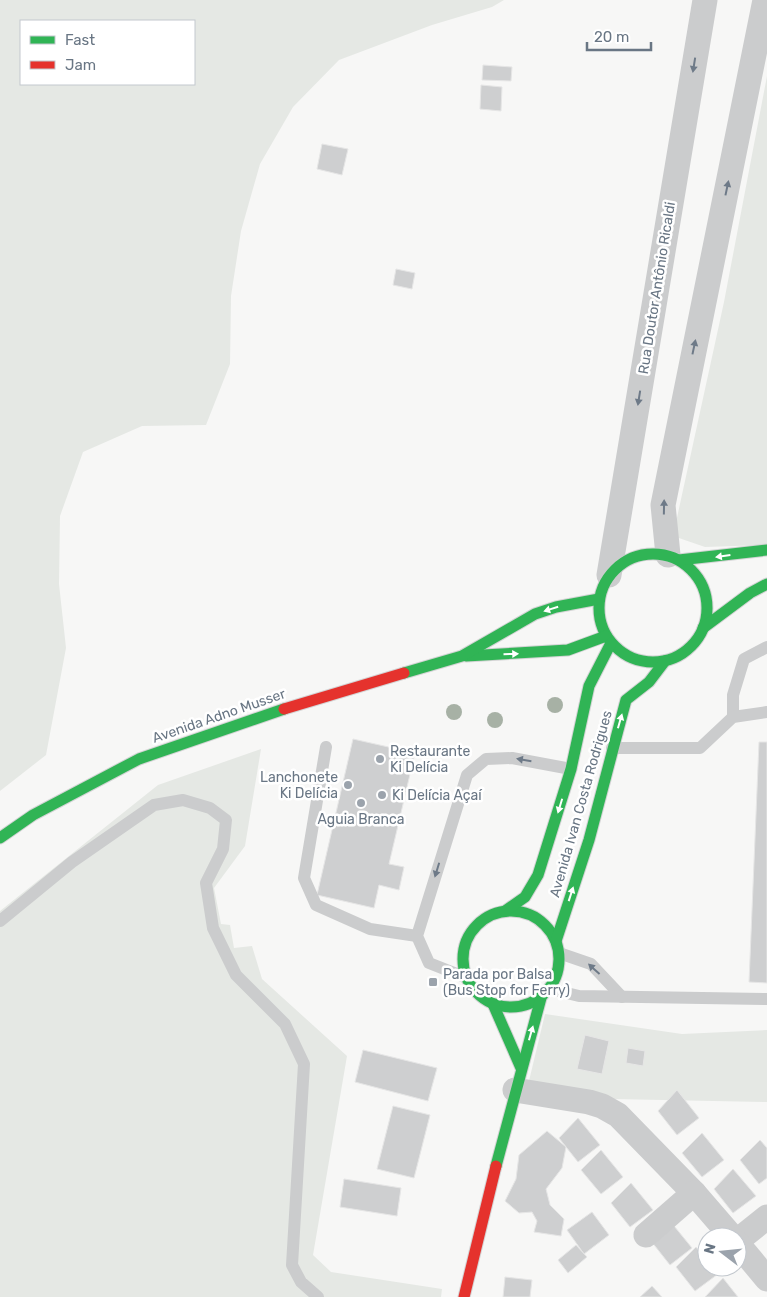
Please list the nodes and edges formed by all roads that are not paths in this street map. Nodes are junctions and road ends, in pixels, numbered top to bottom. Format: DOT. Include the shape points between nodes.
graph roads {
  1 [pos="705,0"];
  2 [pos="765,0"];
  3 [pos="767,550"];
  4 [pos="674,558"];
  5 [pos="609,575"];
  6 [pos="767,584"];
  7 [pos="767,591"];
  8 [pos="750,593"];
  9 [pos="599,599"];
  10 [pos="703,628"];
  11 [pos="608,639"];
  12 [pos="767,646"];
  13 [pos="462,656"];
  14 [pos="664,661"];
  15 [pos="767,712"];
  16 [pos="733,717"];
  17 [pos="326,748"];
  18 [pos="612,748"];
  19 [pos="571,769"];
  20 [pos="0,838"];
  21 [pos="505,911"];
  22 [pos="0,921"];
  23 [pos="417,936"];
  24 [pos="558,947"];
  25 [pos="467,978"];
  26 [pos="545,993"];
  27 [pos="622,997"];
  28 [pos="767,999"];
  29 [pos="493,1004"];
  30 [pos="518,1079"];
  31 [pos="694,1193"];
  32 [pos="767,1216"];
  33 [pos="723,1227"];
  34 [pos="747,1233"];
  35 [pos="646,1235"];
  36 [pos="747,1254"];
  37 [pos="767,1279"];
  38 [pos="318,1297"];
  39 [pos="464,1297"];
  1 -- 5 [label="street, Rua Doutor Antônio Ricaldi, one-way"];
  4 -- 2 [label="street, one-way" via="663,505"];
  3 -- 4 [label="main road, one-way"];
  4 -- 5 [label="main road" via="642,554 618,566"];
  4 -- 10 [label="main road" via="692,570 701,582 707,613"];
  5 -- 9 [label="main road"];
  6 -- 8 [label="main road"];
  7 -- 8 [label="lane"];
  8 -- 10 [label="main road"];
  9 -- 11 [label="main road" via="599,618"];
  9 -- 13 [label="main road, Avenida Adno Musser, one-way" via="535,614"];
  10 -- 14 [label="main road" via="688,650"];
  13 -- 11 [label="main road, Avenida Adno Musser, one-way" via="568,650"];
  11 -- 14 [label="main road" via="635,660"];
  11 -- 19 [label="main road, Avenida Ivan Costa Rodrigues" via="589,686"];
  12 -- 16 [label="lane" via="744,659 733,695"];
  13 -- 20 [label="main road, Avenida Adno Musser" via="261,716 140,759 33,815"];
  18 -- 14 [label="main road, Avenida Ivan Costa Rodrigues, one-way" via="626,700 649,682"];
  15 -- 16 [label="lane"];
  16 -- 18 [label="lane" via="700,748"];
  17 -- 23 [label="lane" via="304,878 316,905 370,929"];
  24 -- 18 [label="main road, Avenida Ivan Costa Rodrigues, one-way"];
  19 -- 21 [label="main road, Avenida Ivan Costa Rodrigues, one-way" via="538,875 525,897"];
  19 -- 23 [label="lane, one-way" via="512,758 486,759 467,775"];
  21 -- 24 [label="main road" via="530,914 550,930"];
  21 -- 25 [label="main road" via="482,921 473,930 463,953"];
  22 -- 38 [label="lane" via="72,862 154,805 183,800 210,808 226,820 223,848 206,883 212,928 236,975 285,1024 304,1064 292,1265 301,1282"];
  23 -- 25 [label="lane" via="429,963"];
  24 -- 26 [label="main road" via="556,978"];
  27 -- 24 [label="lane, one-way" via="591,964"];
  25 -- 29 [label="main road" via="482,998"];
  26 -- 27 [label="lane"];
  26 -- 29 [label="main road" via="518,1008"];
  30 -- 26 [label="main road, one-way"];
  27 -- 28 [label="lane"];
  29 -- 30 [label="main road"];
  30 -- 31 [label="street" via="618,1115"];
  30 -- 39 [label="main road"];
  31 -- 33 [label="street"];
  31 -- 35 [label="street"];
  32 -- 34 [label="street"];
  36 -- 37 [label="street"];
}
